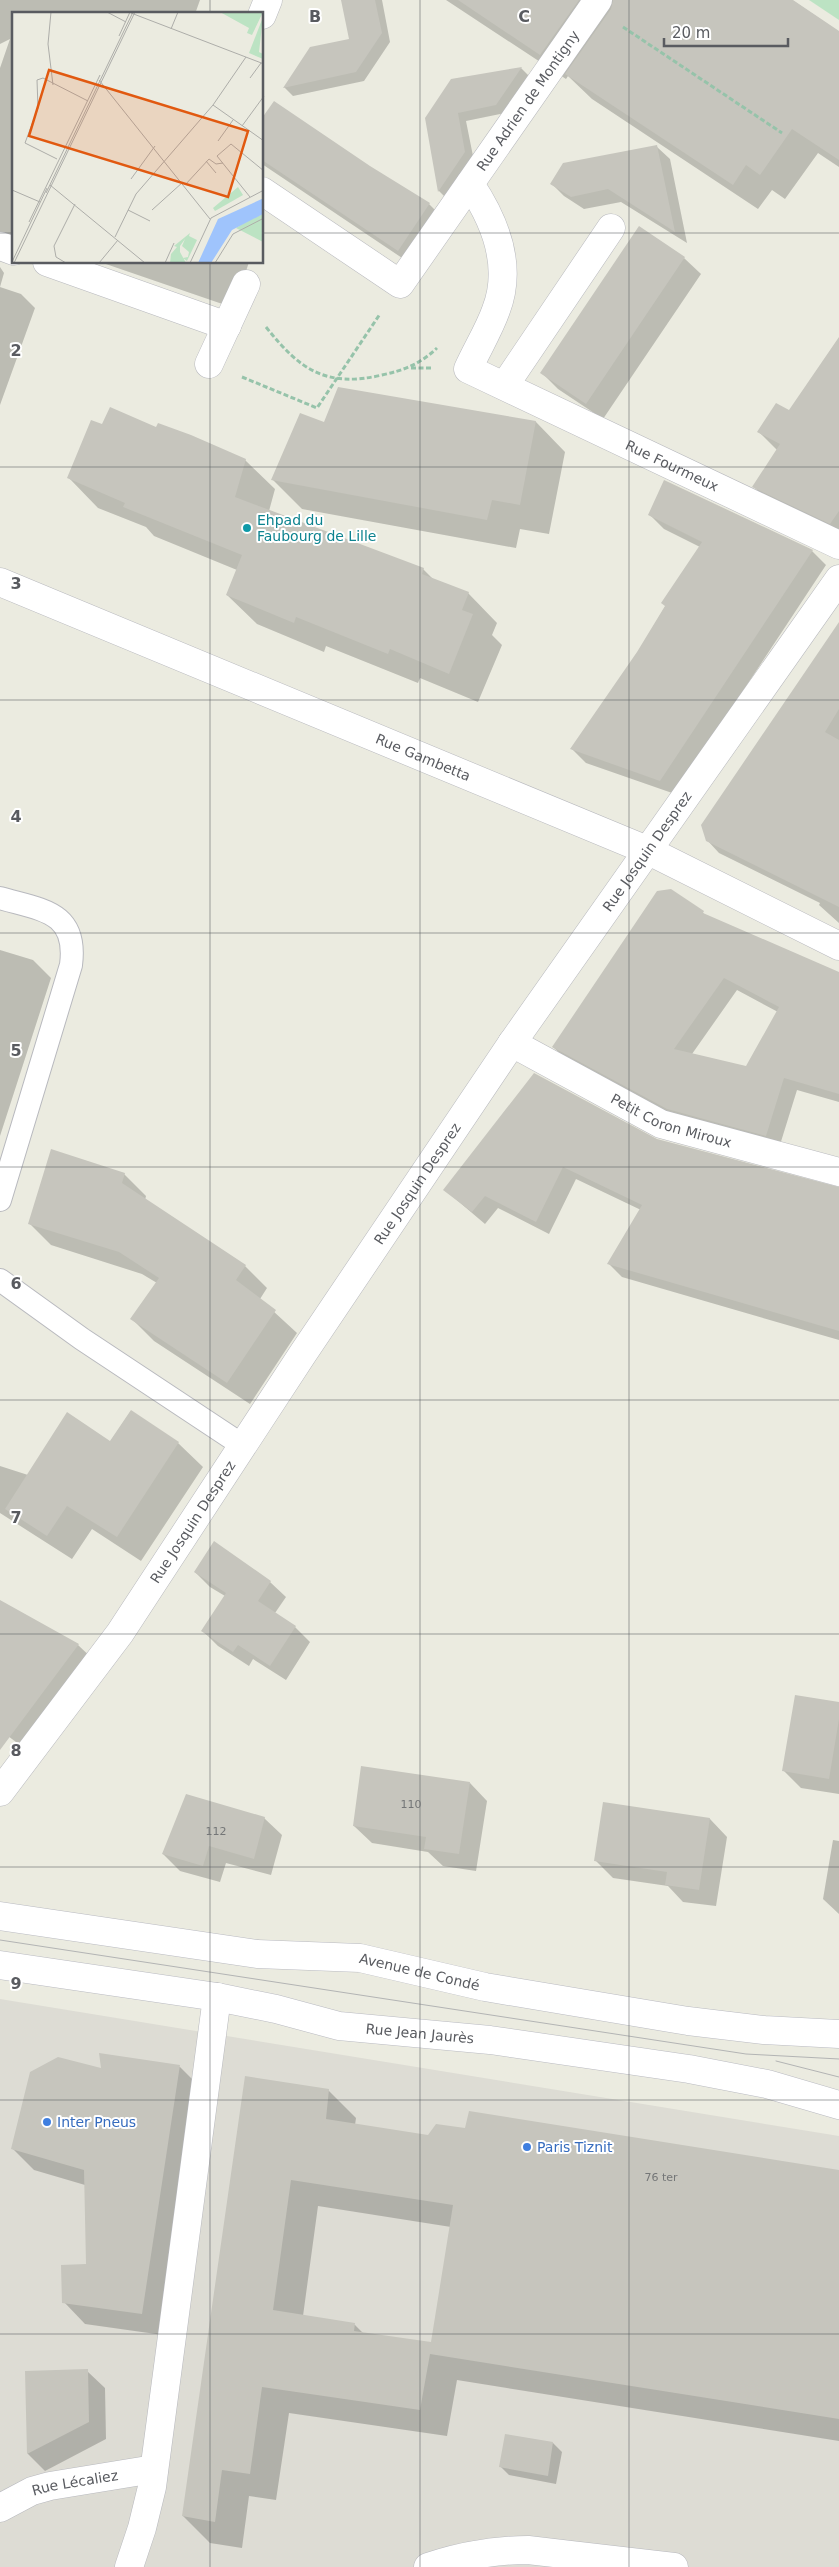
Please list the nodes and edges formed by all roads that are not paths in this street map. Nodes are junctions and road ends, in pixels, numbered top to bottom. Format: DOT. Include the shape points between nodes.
graph roads {
  1 [pos="268,0"];
  2 [pos="595,3"];
  3 [pos="263,12"];
  4 [pos="470,184"];
  5 [pos="264,192"];
  6 [pos="611,228"];
  7 [pos="0,246"];
  8 [pos="12,250"];
  9 [pos="53,264"];
  10 [pos="246,284"];
  11 [pos="227,326"];
  12 [pos="209,364"];
  13 [pos="505,385"];
  14 [pos="839,545"];
  15 [pos="0,582"];
  16 [pos="836,589"];
  17 [pos="649,851"];
  18 [pos="0,898"];
  19 [pos="839,946"];
  20 [pos="512,1043"];
  21 [pos="839,1172"];
  22 [pos="0,1200"];
  23 [pos="0,1280"];
  24 [pos="242,1445"];
  25 [pos="0,1792"];
  26 [pos="0,1916"];
  27 [pos="0,1965"];
  28 [pos="217,1997"];
  29 [pos="839,2034"];
  30 [pos="839,2105"];
  31 [pos="154,2469"];
  32 [pos="0,2508"];
  33 [pos="129,2567"];
  34 [pos="428,2567"];
  35 [pos="674,2567"];
  1 -- 3 [label="street"];
  2 -- 4 [label="street, Rue Adrien de Montigny"];
  4 -- 5 [label="street, Rue Adrien de Montigny" via="392,278"];
  4 -- 13 [label="street, Rue Fourmeux" via="494,228 502,268 497,308 468,369"];
  6 -- 13 [label="street"];
  7 -- 8 [label="street"];
  9 -- 11 [label="street"];
  10 -- 11 [label="street"];
  11 -- 12 [label="street"];
  13 -- 14 [label="street, Rue Fourmeux"];
  15 -- 17 [label="street, Rue Gambetta"];
  16 -- 17 [label="street, Rue Josquin Desprez"];
  17 -- 19 [label="street, Rue Gambetta"];
  17 -- 20 [label="street, Rue Josquin Desprez"];
  18 -- 22 [label="lane" via="55,915 71,936 73,951 72,965"];
  20 -- 21 [label="street, Petit Coron Miroux" via="661,1124"];
  20 -- 24 [label="street, Rue Josquin Desprez"];
  23 -- 24 [label="lane" via="82,1339"];
  24 -- 25 [label="street, Rue Josquin Desprez" via="120,1633"];
  26 -- 29 [label="street, Avenue de Condé" via="257,1954 360,1958 485,1987 688,2021"];
  27 -- 28 [label="street, Rue Jean Jaurès"];
  28 -- 30 [label="street, Rue Jean Jaurès" via="338,2026 490,2040 689,2069 767,2084"];
  28 -- 31 [label="street"];
  31 -- 32 [label="street, Rue Lécaliez" via="50,2486 32,2491"];
  31 -- 33 [label="street" via="146,2514"];
  34 -- 35 [label="street" via="484,2552 528,2550"];
}
